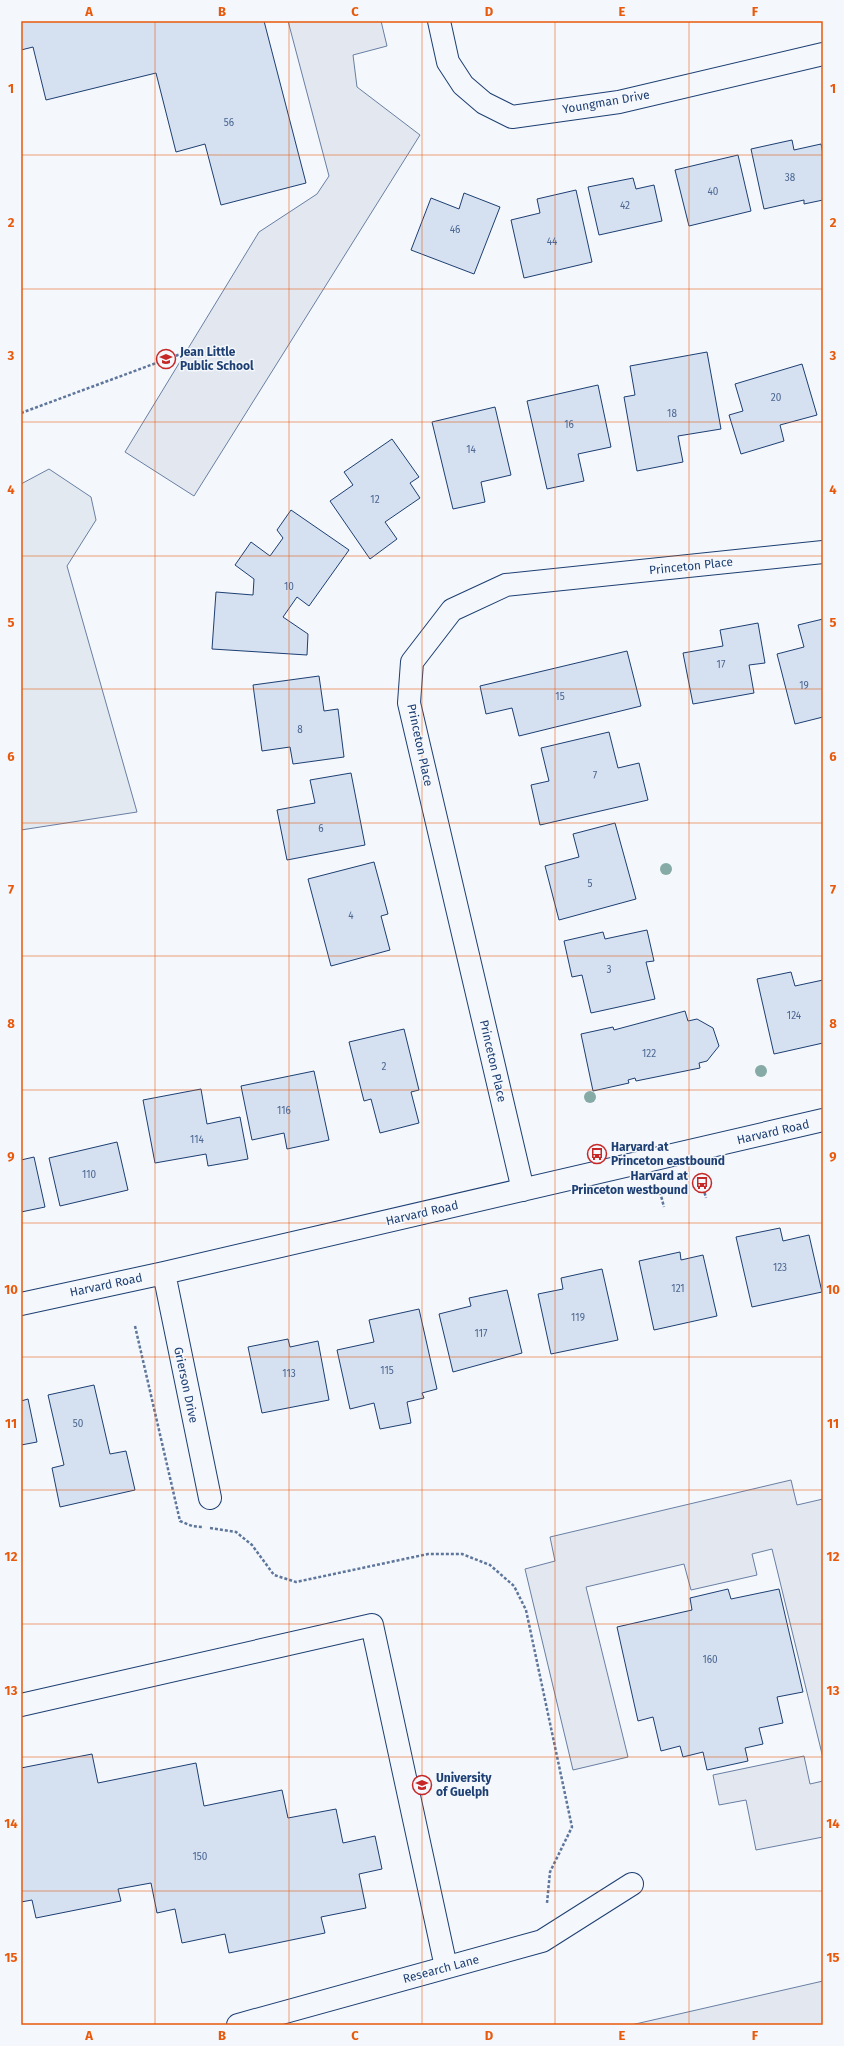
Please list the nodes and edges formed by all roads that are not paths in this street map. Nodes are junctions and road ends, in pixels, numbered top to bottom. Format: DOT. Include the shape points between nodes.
graph roads {
  1 [pos="439,21"];
  2 [pos="823,54"];
  3 [pos="823,552"];
  4 [pos="823,1120"];
  5 [pos="523,1190"];
  6 [pos="164,1273"];
  7 [pos="21,1304"];
  8 [pos="210,1498"];
  9 [pos="21,1705"];
  10 [pos="632,1884"];
  11 [pos="446,1967"];
  12 [pos="238,2025"];
  1 -- 2 [label="street, Youngman Drive" via="448,62 463,85 484,103 512,117 619,102"];
  3 -- 5 [label="street, Princeton Place" via="506,585 452,610 412,662 409,703"];
  4 -- 5 [label="street, Harvard Road"];
  5 -- 6 [label="street, Harvard Road"];
  6 -- 7 [label="street, Harvard Road"];
  6 -- 8 [label="street, Grierson Drive"];
  9 -- 11 [label="street" via="372,1625"];
  10 -- 11 [label="street, Research Lane" via="542,1941"];
  11 -- 12 [label="street, Research Lane"];
}
